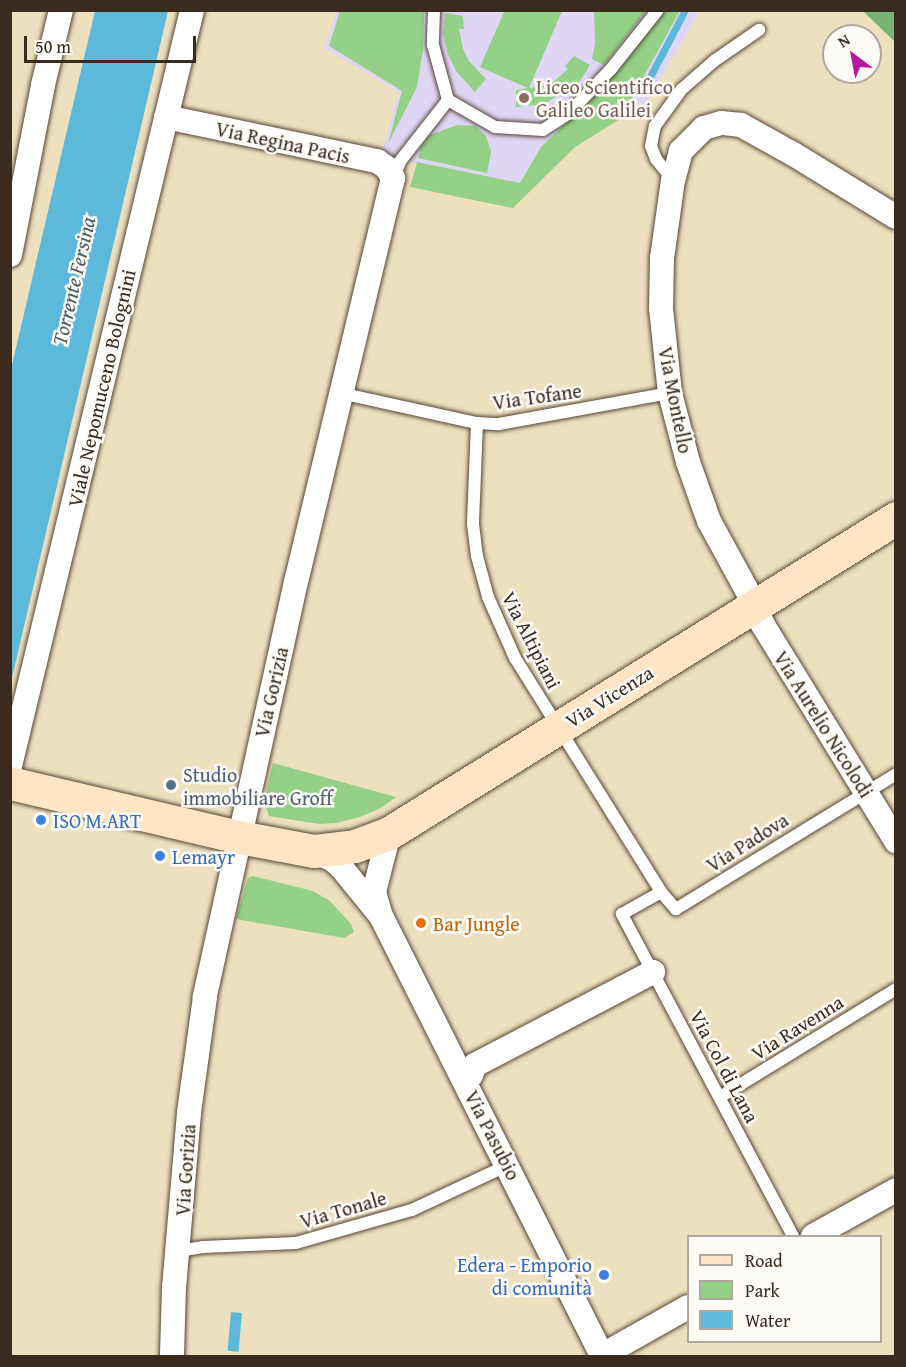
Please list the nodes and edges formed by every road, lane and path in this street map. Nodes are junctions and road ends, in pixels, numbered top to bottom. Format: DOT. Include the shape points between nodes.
graph roads {
  1 [pos="61,10"];
  2 [pos="192,10"];
  3 [pos="434,10"];
  4 [pos="658,10"];
  5 [pos="759,30"];
  6 [pos="448,100"];
  7 [pos="166,117"];
  8 [pos="393,177"];
  9 [pos="673,180"];
  10 [pos="896,217"];
  11 [pos="10,255"];
  12 [pos="340,393"];
  13 [pos="670,393"];
  14 [pos="477,423"];
  15 [pos="896,518"];
  16 [pos="755,605"];
  17 [pos="558,728"];
  18 [pos="10,766"];
  19 [pos="896,774"];
  20 [pos="10,783"];
  21 [pos="867,791"];
  22 [pos="389,833"];
  23 [pos="239,837"];
  24 [pos="896,841"];
  25 [pos="314,852"];
  26 [pos="661,892"];
  27 [pos="381,916"];
  28 [pos="653,972"];
  29 [pos="896,989"];
  30 [pos="464,1078"];
  31 [pos="720,1097"];
  32 [pos="508,1165"];
  33 [pos="896,1190"];
  34 [pos="792,1235"];
  35 [pos="815,1235"];
  36 [pos="178,1251"];
  37 [pos="687,1308"];
  38 [pos="172,1356"];
  39 [pos="602,1356"];
  1 -- 11 [label="street"];
  2 -- 7 [label="street, Viale Nepomuceno Bolognini"];
  3 -- 6 [label="lane" via="433,45"];
  4 -- 6 [label="lane" via="611,69 569,113 543,130 495,127"];
  5 -- 9 [label="lane" via="682,89 655,126 651,146"];
  6 -- 8 [label="lane" via="401,160"];
  7 -- 8 [label="street, Via Regina Pacis" via="377,161"];
  7 -- 18 [label="street, Viale Nepomuceno Bolognini"];
  8 -- 12 [label="street, Via Gorizia"];
  9 -- 10 [label="street, Via Montello" via="681,151 691,138 704,128 721,123 741,125"];
  9 -- 13 [label="street, Via Montello" via="662,258 661,308"];
  12 -- 14 [label="lane, Via Tofane"];
  12 -- 23 [label="street, Via Gorizia"];
  13 -- 14 [label="lane, Via Tofane" via="499,424"];
  13 -- 16 [label="street, Via Montello" via="688,462 709,520"];
  14 -- 17 [label="lane, Via Altipiani" via="473,524 477,556 488,597 515,657"];
  15 -- 16 [label="main road, Via Vicenza"];
  16 -- 17 [label="main road, Via Vicenza"];
  16 -- 21 [label="street, Via Aurelio Nicolodi" via="763,625"];
  17 -- 22 [label="main road, Via Vicenza"];
  17 -- 26 [label="lane"];
  19 -- 21 [label="lane, Via Padova"];
  20 -- 23 [label="main road, Via Vicenza"];
  21 -- 24 [label="street, Via Aurelio Nicolodi"];
  21 -- 26 [label="lane, Via Padova" via="676,909"];
  22 -- 25 [label="main road, Via Vicenza" via="355,846"];
  22 -- 27 [label="street, Via Pasubio" via="374,892"];
  23 -- 25 [label="main road, Via Vicenza"];
  23 -- 36 [label="street, Via Gorizia" via="205,997 189,1113"];
  25 -- 27 [label="street, Via Pasubio" via="341,867"];
  26 -- 28 [label="lane, Via Col di Lana" via="622,914"];
  27 -- 30 [label="street, Via Pasubio"];
  28 -- 30 [label="street" via="475,1065 471,1075"];
  28 -- 31 [label="lane, Via Col di Lana"];
  29 -- 31 [label="lane, Via Ravenna"];
  30 -- 32 [label="street, Via Pasubio"];
  31 -- 34 [label="lane, Via Col di Lana"];
  32 -- 36 [label="lane, Via Tonale" via="412,1210 296,1243"];
  32 -- 39 [label="street, Via Pasubio"];
  33 -- 35 [label="street"];
  36 -- 38 [label="street, Via Gorizia"];
  37 -- 39 [label="street"];
}
